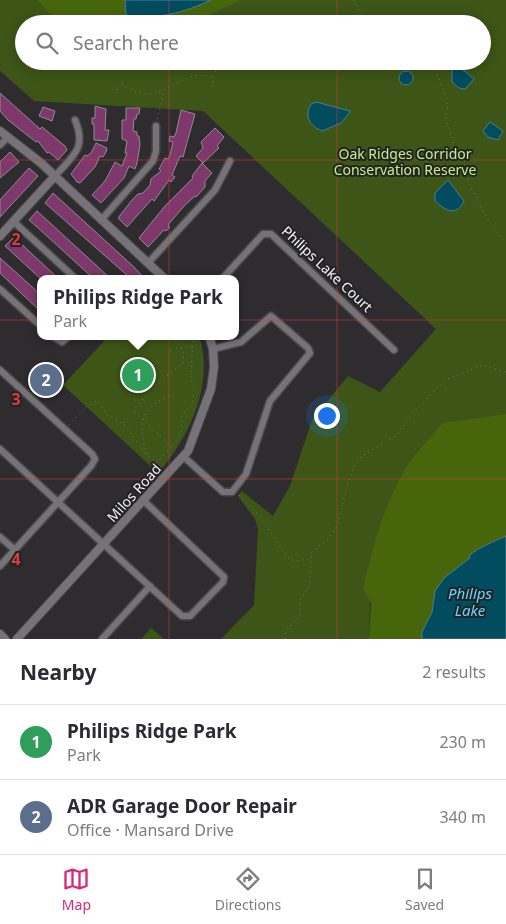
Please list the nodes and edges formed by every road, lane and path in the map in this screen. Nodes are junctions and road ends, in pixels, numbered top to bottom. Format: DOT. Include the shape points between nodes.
graph roads {
  1 [pos="354,0"];
  2 [pos="364,15"];
  3 [pos="216,70"];
  4 [pos="434,70"];
  5 [pos="214,76"];
  6 [pos="126,78"];
  7 [pos="122,84"];
  8 [pos="212,87"];
  9 [pos="116,90"];
  10 [pos="164,91"];
  11 [pos="75,120"];
  12 [pos="156,126"];
  13 [pos="0,131"];
  14 [pos="8,137"];
  15 [pos="0,146"];
  16 [pos="230,161"];
  17 [pos="55,176"];
  18 [pos="102,219"];
  19 [pos="13,222"];
  20 [pos="0,236"];
  21 [pos="506,243"];
  22 [pos="149,262"];
  23 [pos="72,275"];
  24 [pos="161,275"];
  25 [pos="226,275"];
  26 [pos="0,289"];
  27 [pos="37,323"];
  28 [pos="173,340"];
  29 [pos="193,340"];
  30 [pos="210,340"];
  31 [pos="202,344"];
  32 [pos="194,346"];
  33 [pos="183,348"];
  34 [pos="213,349"];
  35 [pos="171,350"];
  36 [pos="394,350"];
  37 [pos="0,370"];
  38 [pos="506,372"];
  39 [pos="177,394"];
  40 [pos="134,411"];
  41 [pos="143,419"];
  42 [pos="123,424"];
  43 [pos="64,429"];
  44 [pos="172,447"];
  45 [pos="0,449"];
  46 [pos="147,455"];
  47 [pos="184,457"];
  48 [pos="239,495"];
  49 [pos="144,501"];
  50 [pos="58,503"];
  51 [pos="0,537"];
  52 [pos="104,544"];
  53 [pos="15,550"];
  54 [pos="309,559"];
  55 [pos="0,566"];
  56 [pos="150,586"];
  57 [pos="0,634"];
  58 [pos="5,639"];
  59 [pos="17,639"];
  60 [pos="102,639"];
  61 [pos="285,639"];
  1 -- 2 [label="path"];
  3 -- 5 [label="path"];
  4 -- 21 [label="path" via="445,99 446,121 463,165 489,223"];
  5 -- 8 [label="path"];
  5 -- 10 [label="path" via="191,76"];
  6 -- 7 [label="path"];
  7 -- 9 [label="path"];
  7 -- 10 [label="path" via="133,91 154,94"];
  10 -- 12 [label="path"];
  11 -- 17 [label="street" via="81,142"];
  12 -- 18 [label="street" via="153,160"];
  13 -- 14 [label="street"];
  14 -- 15 [label="street"];
  14 -- 17 [label="street"];
  16 -- 22 [label="street" via="215,190"];
  17 -- 18 [label="street"];
  17 -- 19 [label="street"];
  18 -- 22 [label="street"];
  19 -- 20 [label="street"];
  19 -- 23 [label="street"];
  22 -- 24 [label="street"];
  25 -- 36 [label="street, Philips Lake Court" via="263,234 271,234"];
  26 -- 27 [label="street"];
  28 -- 33 [label="path"];
  29 -- 32 [label="path"];
  30 -- 34 [label="street, Milos Road"];
  31 -- 32 [label="path"];
  32 -- 33 [label="path"];
  32 -- 44 [label="path" via="191,366 194,403 181,416 181,430"];
  33 -- 35 [label="path"];
  33 -- 40 [label="path" via="183,363 152,388"];
  34 -- 47 [label="street, Milos Road" via="211,389"];
  34 -- 47 [label="street" via="241,342 270,316 310,352 270,401 246,474 232,492 223,492"];
  37 -- 43 [label="street"];
  38 -- 54 [label="path" via="483,365 445,380 412,414 397,435 359,458 347,486 338,525"];
  39 -- 41 [label="path" via="161,398"];
  40 -- 41 [label="path"];
  40 -- 42 [label="path"];
  41 -- 44 [label="path"];
  41 -- 46 [label="path" via="141,434"];
  42 -- 43 [label="path" via="107,415 98,401 87,406"];
  42 -- 46 [label="path"];
  43 -- 50 [label="street" via="95,459"];
  44 -- 46 [label="path" via="156,463"];
  45 -- 50 [label="street"];
  47 -- 49 [label="street, Milos Road"];
  48 -- 54 [label="path" via="262,520 288,558 295,561"];
  49 -- 52 [label="street, Milos Road"];
  49 -- 56 [label="street" via="224,577 194,613 186,617"];
  50 -- 52 [label="street"];
  50 -- 53 [label="street"];
  51 -- 53 [label="street"];
  52 -- 56 [label="street"];
  52 -- 59 [label="street, Milos Road"];
  53 -- 55 [label="street"];
  54 -- 61 [label="path" via="310,584 300,600 300,616 286,631"];
  56 -- 60 [label="street"];
  57 -- 58 [label="street"];
}
